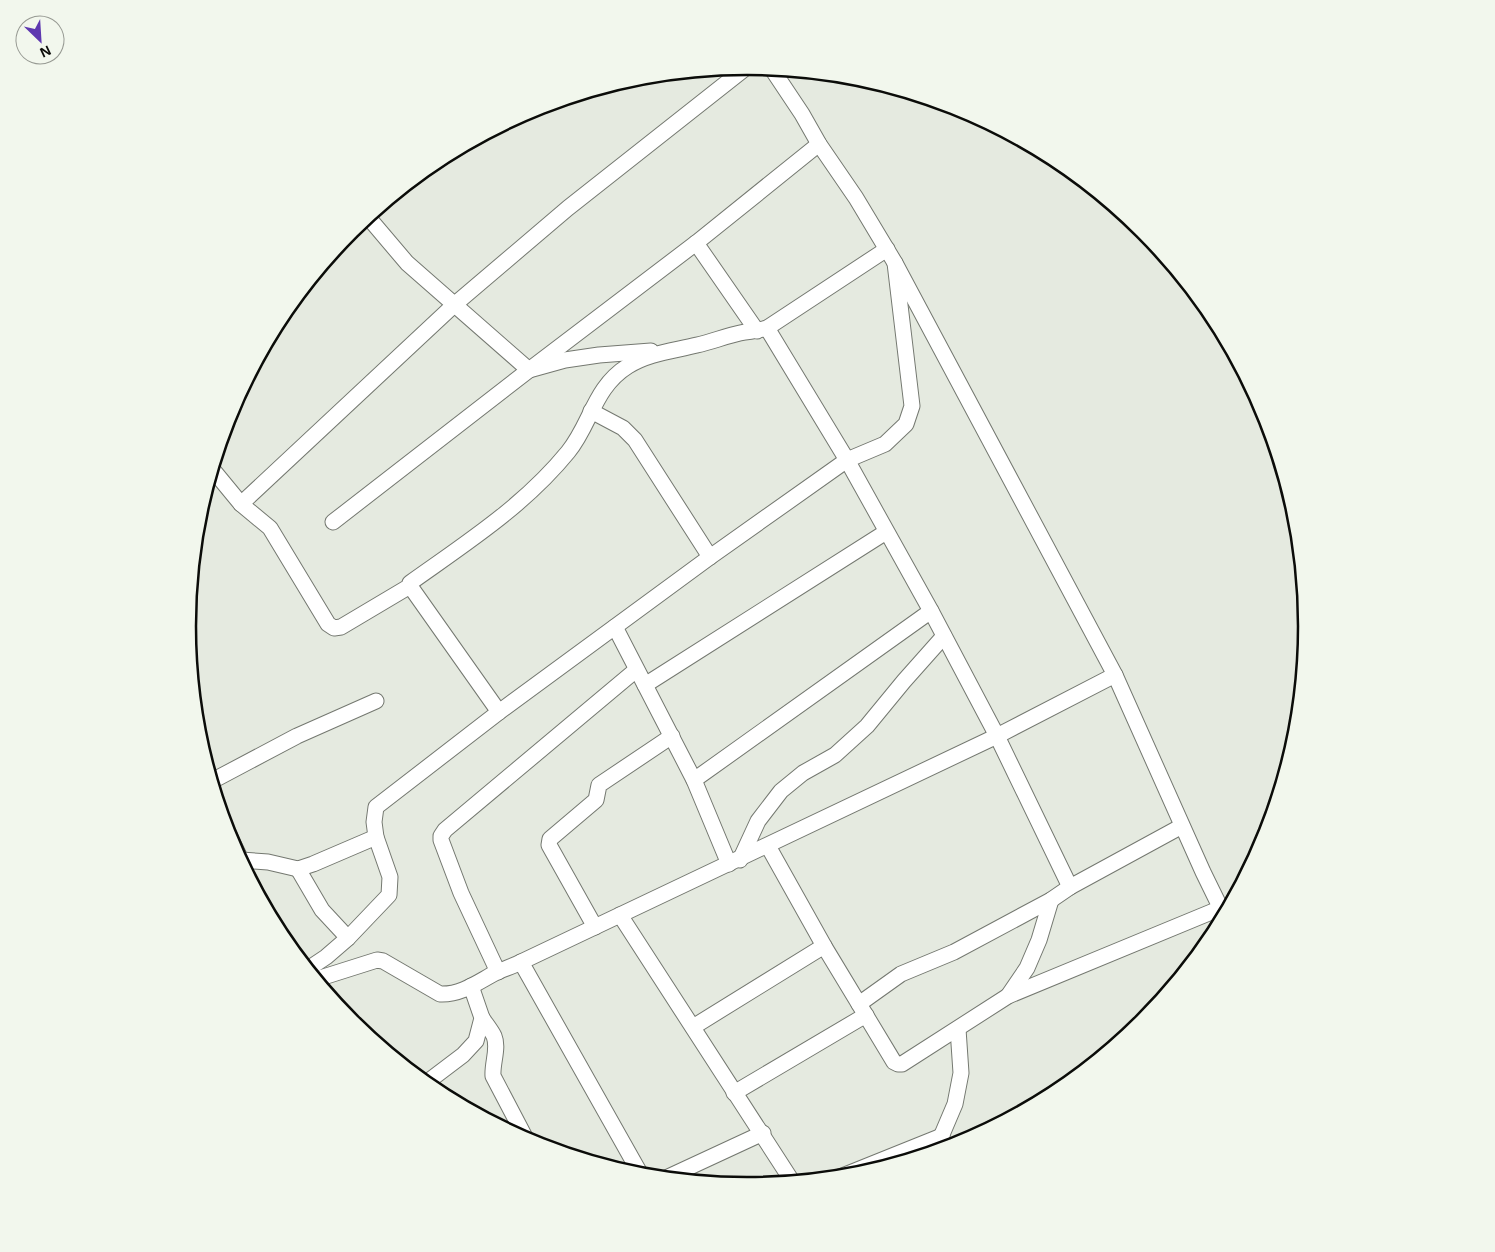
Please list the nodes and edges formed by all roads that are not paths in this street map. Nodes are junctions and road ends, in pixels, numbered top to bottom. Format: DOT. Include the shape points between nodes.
graph roads {
  1 [pos="736,75"];
  2 [pos="777,76"];
  3 [pos="819,144"];
  4 [pos="373,222"];
  5 [pos="696,243"];
  6 [pos="887,249"];
  7 [pos="895,263"];
  8 [pos="454,306"];
  9 [pos="762,330"];
  10 [pos="668,350"];
  11 [pos="529,370"];
  12 [pos="591,411"];
  13 [pos="847,460"];
  14 [pos="217,475"];
  15 [pos="241,504"];
  16 [pos="334,522"];
  17 [pos="886,532"];
  18 [pos="710,557"];
  19 [pos="410,586"];
  20 [pos="931,611"];
  21 [pos="615,627"];
  22 [pos="944,636"];
  23 [pos="636,670"];
  24 [pos="1115,675"];
  25 [pos="645,685"];
  26 [pos="376,701"];
  27 [pos="499,712"];
  28 [pos="672,736"];
  29 [pos="997,736"];
  30 [pos="218,778"];
  31 [pos="694,780"];
  32 [pos="1182,826"];
  33 [pos="376,837"];
  34 [pos="768,846"];
  35 [pos="249,861"];
  36 [pos="734,862"];
  37 [pos="298,869"];
  38 [pos="1070,887"];
  39 [pos="1051,900"];
  40 [pos="1221,908"];
  41 [pos="1217,914"];
  42 [pos="620,915"];
  43 [pos="595,927"];
  44 [pos="348,938"];
  45 [pos="824,946"];
  46 [pos="521,962"];
  47 [pos="314,965"];
  48 [pos="498,972"];
  49 [pos="323,977"];
  50 [pos="471,986"];
  51 [pos="1008,996"];
  52 [pos="862,1010"];
  53 [pos="482,1018"];
  54 [pos="693,1027"];
  55 [pos="958,1029"];
  56 [pos="433,1078"];
  57 [pos="734,1093"];
  58 [pos="512,1123"];
  59 [pos="762,1133"];
  60 [pos="942,1136"];
  61 [pos="939,1142"];
  62 [pos="884,1159"];
  63 [pos="635,1165"];
  64 [pos="678,1172"];
  65 [pos="789,1175"];
  1 -- 8 [label="street" via="568,208"];
  2 -- 3 [label="street"];
  3 -- 5 [label="street"];
  3 -- 6 [label="street"];
  4 -- 8 [label="street" via="407,263"];
  5 -- 9 [label="street"];
  5 -- 11 [label="street"];
  6 -- 7 [label="street"];
  6 -- 9 [label="street"];
  7 -- 13 [label="street" via="912,406 906,424 885,444"];
  7 -- 24 [label="street"];
  8 -- 11 [label="street"];
  8 -- 15 [label="street"];
  9 -- 10 [label="street"];
  9 -- 13 [label="street"];
  10 -- 11 [label="street" via="599,354"];
  10 -- 12 [label="street" via="617,373 600,393"];
  11 -- 16 [label="street"];
  12 -- 18 [label="street" via="623,428 635,440"];
  12 -- 19 [label="street" via="569,451 531,493"];
  13 -- 17 [label="street"];
  13 -- 18 [label="street"];
  14 -- 15 [label="street"];
  15 -- 19 [label="street" via="270,528 328,624 334,628 341,628"];
  17 -- 20 [label="street"];
  17 -- 25 [label="street"];
  18 -- 21 [label="street"];
  19 -- 27 [label="street"];
  20 -- 22 [label="street"];
  20 -- 31 [label="street"];
  21 -- 23 [label="street"];
  21 -- 27 [label="street"];
  22 -- 29 [label="street"];
  22 -- 36 [label="street" via="867,726 835,755 781,791 758,821"];
  23 -- 25 [label="street"];
  23 -- 48 [label="street" via="441,836 461,893"];
  24 -- 29 [label="street"];
  24 -- 32 [label="street"];
  25 -- 28 [label="street"];
  26 -- 30 [label="street" via="297,736"];
  27 -- 33 [label="street" via="376,807"];
  28 -- 31 [label="street"];
  28 -- 43 [label="street" via="599,786 596,800 550,839 550,845"];
  29 -- 34 [label="street"];
  29 -- 38 [label="street"];
  31 -- 36 [label="street"];
  32 -- 38 [label="street"];
  32 -- 40 [label="street"];
  33 -- 37 [label="street"];
  33 -- 44 [label="street" via="390,877 388,895"];
  34 -- 36 [label="street"];
  34 -- 45 [label="street"];
  35 -- 37 [label="street"];
  36 -- 42 [label="street"];
  37 -- 44 [label="street" via="322,910"];
  38 -- 39 [label="street"];
  39 -- 51 [label="street" via="1027,968"];
  39 -- 52 [label="street" via="954,952 901,974"];
  41 -- 51 [label="street"];
  42 -- 43 [label="street"];
  42 -- 54 [label="street"];
  43 -- 46 [label="street"];
  44 -- 47 [label="street"];
  45 -- 52 [label="street"];
  45 -- 54 [label="street"];
  46 -- 48 [label="street"];
  46 -- 63 [label="street"];
  48 -- 50 [label="street"];
  49 -- 50 [label="street" via="377,960 440,994"];
  50 -- 53 [label="street"];
  51 -- 55 [label="street"];
  52 -- 55 [label="street" via="898,1064"];
  52 -- 57 [label="street"];
  53 -- 56 [label="street" via="476,1041"];
  53 -- 58 [label="street" via="494,1036 493,1076"];
  54 -- 57 [label="street"];
  55 -- 60 [label="street" via="960,1073 955,1104"];
  57 -- 59 [label="street"];
  59 -- 64 [label="street"];
  59 -- 65 [label="street"];
  60 -- 61 [label="street"];
  60 -- 62 [label="street"];
}
